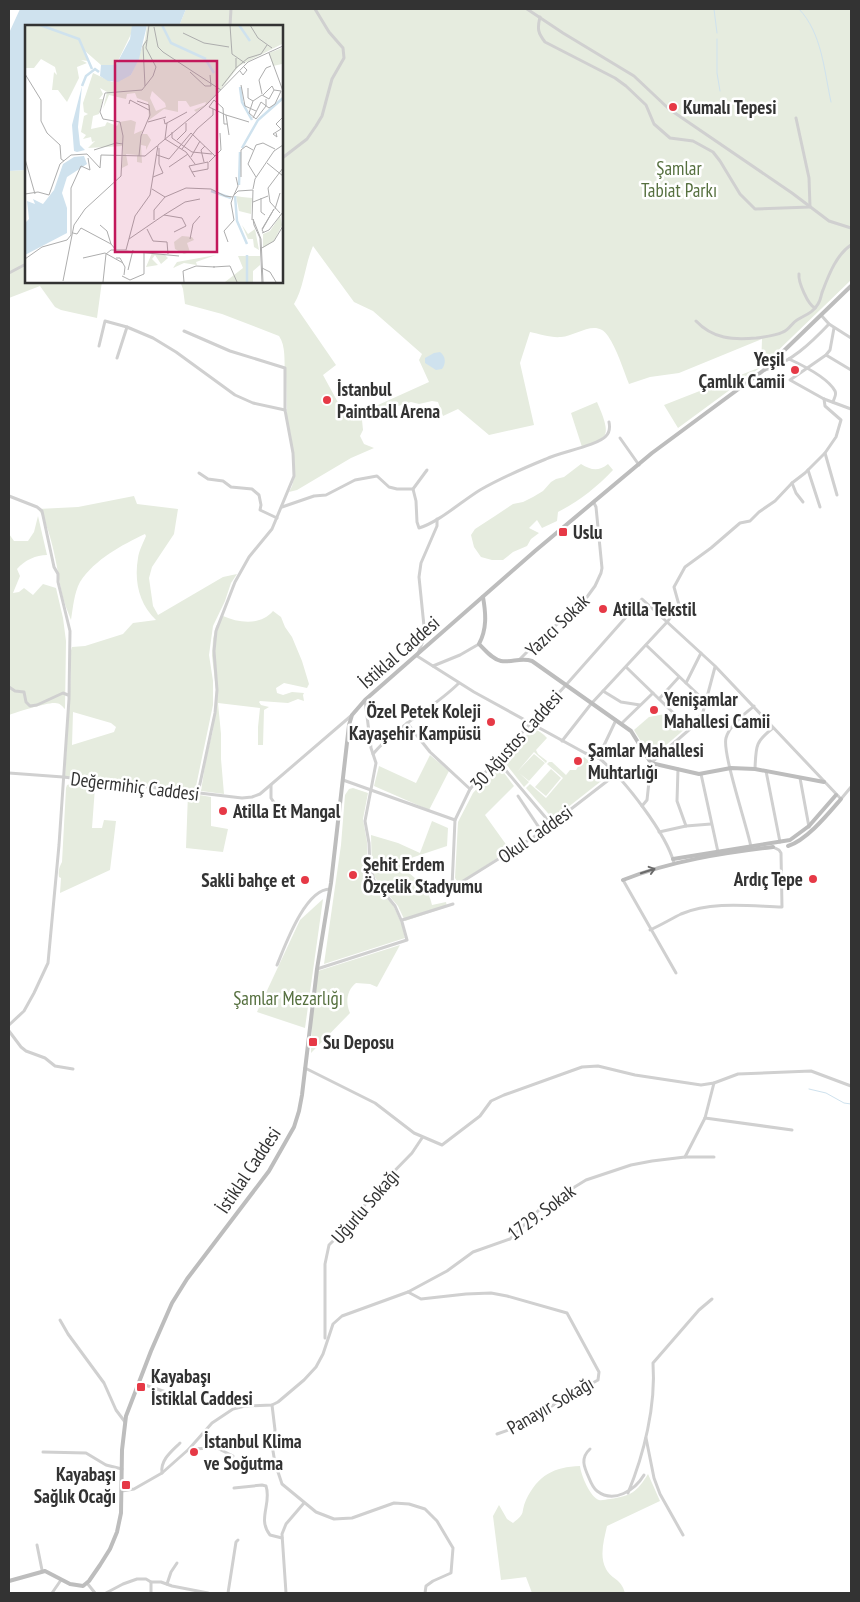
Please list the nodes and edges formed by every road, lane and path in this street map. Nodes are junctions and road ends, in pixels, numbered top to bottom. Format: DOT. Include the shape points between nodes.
graph roads {
  1 [pos="231,9"];
  2 [pos="315,9"];
  3 [pos="527,9"];
  4 [pos="540,17"];
  5 [pos="230,25"];
  6 [pos="796,118"];
  7 [pos="282,158"];
  8 [pos="810,207"];
  9 [pos="851,228"];
  10 [pos="851,245"];
  11 [pos="25,265"];
  12 [pos="9,274"];
  13 [pos="799,274"];
  14 [pos="851,286"];
  15 [pos="815,308"];
  16 [pos="821,315"];
  17 [pos="696,321"];
  18 [pos="829,324"];
  19 [pos="127,327"];
  20 [pos="834,328"];
  21 [pos="184,331"];
  22 [pos="851,338"];
  23 [pos="99,346"];
  24 [pos="826,355"];
  25 [pos="117,358"];
  26 [pos="789,359"];
  27 [pos="809,368"];
  28 [pos="764,370"];
  29 [pos="851,370"];
  30 [pos="824,399"];
  31 [pos="833,402"];
  32 [pos="851,409"];
  33 [pos="285,410"];
  34 [pos="609,422"];
  35 [pos="620,438"];
  36 [pos="825,453"];
  37 [pos="639,466"];
  38 [pos="427,470"];
  39 [pos="808,470"];
  40 [pos="199,473"];
  41 [pos="792,483"];
  42 [pos="413,488"];
  43 [pos="837,495"];
  44 [pos="9,496"];
  45 [pos="804,502"];
  46 [pos="594,503"];
  47 [pos="820,506"];
  48 [pos="281,507"];
  49 [pos="277,518"];
  50 [pos="437,519"];
  51 [pos="483,597"];
  52 [pos="668,622"];
  53 [pos="425,636"];
  54 [pos="434,640"];
  55 [pos="478,644"];
  56 [pos="646,645"];
  57 [pos="701,653"];
  58 [pos="417,656"];
  59 [pos="520,659"];
  60 [pos="433,666"];
  61 [pos="715,666"];
  62 [pos="626,667"];
  63 [pos="679,677"];
  64 [pos="459,683"];
  65 [pos="686,683"];
  66 [pos="566,685"];
  67 [pos="9,686"];
  68 [pos="604,691"];
  69 [pos="653,693"];
  70 [pos="69,695"];
  71 [pos="659,699"];
  72 [pos="365,700"];
  73 [pos="707,703"];
  74 [pos="591,704"];
  75 [pos="640,705"];
  76 [pos="754,706"];
  77 [pos="352,715"];
  78 [pos="616,720"];
  79 [pos="406,723"];
  80 [pos="531,724"];
  81 [pos="621,724"];
  82 [pos="690,728"];
  83 [pos="773,728"];
  84 [pos="562,740"];
  85 [pos="373,754"];
  86 [pos="598,758"];
  87 [pos="497,760"];
  88 [pos="650,763"];
  89 [pos="731,768"];
  90 [pos="678,769"];
  91 [pos="755,769"];
  92 [pos="766,771"];
  93 [pos="9,773"];
  94 [pos="701,774"];
  95 [pos="615,775"];
  96 [pos="63,778"];
  97 [pos="800,778"];
  98 [pos="344,780"];
  99 [pos="824,782"];
  100 [pos="271,784"];
  101 [pos="851,787"];
  102 [pos="470,789"];
  103 [pos="371,791"];
  104 [pos="198,793"];
  105 [pos="836,795"];
  106 [pos="518,796"];
  107 [pos="841,799"];
  108 [pos="642,806"];
  109 [pos="339,817"];
  110 [pos="455,820"];
  111 [pos="712,824"];
  112 [pos="552,825"];
  113 [pos="686,826"];
  114 [pos="809,829"];
  115 [pos="542,832"];
  116 [pos="659,832"];
  117 [pos="780,842"];
  118 [pos="788,846"];
  119 [pos="773,847"];
  120 [pos="751,848"];
  121 [pos="719,853"];
  122 [pos="673,861"];
  123 [pos="623,880"];
  124 [pos="330,889"];
  125 [pos="453,904"];
  126 [pos="402,920"];
  127 [pos="650,930"];
  128 [pos="277,965"];
  129 [pos="317,970"];
  130 [pos="676,973"];
  131 [pos="9,1024"];
  132 [pos="9,1031"];
  133 [pos="306,1068"];
  134 [pos="73,1069"];
  135 [pos="714,1083"];
  136 [pos="851,1086"];
  137 [pos="705,1118"];
  138 [pos="792,1130"];
  139 [pos="422,1138"];
  140 [pos="685,1157"];
  141 [pos="714,1157"];
  142 [pos="408,1292"];
  143 [pos="712,1299"];
  144 [pos="60,1320"];
  145 [pos="326,1341"];
  146 [pos="139,1383"];
  147 [pos="184,1398"];
  148 [pos="272,1405"];
  149 [pos="125,1422"];
  150 [pos="497,1434"];
  151 [pos="646,1438"];
  152 [pos="180,1443"];
  153 [pos="189,1449"];
  154 [pos="590,1449"];
  155 [pos="43,1452"];
  156 [pos="233,1456"];
  157 [pos="122,1469"];
  158 [pos="162,1473"];
  159 [pos="644,1475"];
  160 [pos="234,1488"];
  161 [pos="122,1492"];
  162 [pos="628,1493"];
  163 [pos="304,1503"];
  164 [pos="684,1535"];
  165 [pos="282,1538"];
  166 [pos="238,1540"];
  167 [pos="37,1544"];
  168 [pos="177,1563"];
  169 [pos="42,1570"];
  170 [pos="61,1580"];
  171 [pos="9,1581"];
  172 [pos="151,1582"];
  173 [pos="87,1583"];
  174 [pos="166,1584"];
  175 [pos="52,1593"];
  176 [pos="95,1593"];
  177 [pos="106,1593"];
  178 [pos="151,1593"];
  179 [pos="208,1593"];
  180 [pos="228,1593"];
  181 [pos="286,1593"];
  182 [pos="425,1593"];
  1 -- 5 [label="street"];
  2 -- 7 [label="street" via="343,48 344,58 332,79 316,126 307,139"];
  3 -- 4 [label="street"];
  4 -- 8 [label="street" via="634,76 669,109"];
  4 -- 8 [label="street" via="539,35 545,42 626,86 646,106 654,124 670,138 693,141 712,152 750,205 766,209"];
  6 -- 8 [label="street" via="809,178"];
  8 -- 9 [label="street" via="828,221"];
  10 -- 15 [label="street" via="834,266"];
  11 -- 12 [label="street"];
  13 -- 15 [label="street" via="808,303"];
  14 -- 16 [label="main road, İstiklal Caddesi"];
  15 -- 17 [label="street" via="784,332 763,337 725,338 703,329"];
  16 -- 18 [label="street"];
  16 -- 28 [label="main road, İstiklal Caddesi"];
  18 -- 20 [label="street"];
  18 -- 26 [label="street"];
  19 -- 23 [label="street" via="105,321"];
  19 -- 25 [label="street"];
  19 -- 33 [label="street" via="176,352 235,395"];
  20 -- 22 [label="street"];
  20 -- 24 [label="street"];
  21 -- 33 [label="street" via="230,351 285,368"];
  24 -- 27 [label="street"];
  24 -- 29 [label="street"];
  26 -- 27 [label="street"];
  26 -- 28 [label="street"];
  27 -- 30 [label="street" via="790,380"];
  27 -- 31 [label="street" via="835,390"];
  28 -- 37 [label="main road, İstiklal Caddesi"];
  30 -- 31 [label="street"];
  30 -- 36 [label="street" via="825,406 841,420 836,437"];
  31 -- 32 [label="street"];
  33 -- 48 [label="street" via="294,476"];
  34 -- 50 [label="street" via="606,437 592,445 560,452 510,475"];
  35 -- 37 [label="street"];
  36 -- 39 [label="street"];
  36 -- 43 [label="street"];
  37 -- 46 [label="main road, İstiklal Caddesi"];
  38 -- 42 [label="street"];
  39 -- 41 [label="street"];
  39 -- 47 [label="street"];
  40 -- 49 [label="street" via="231,487 252,489 259,495 260,510"];
  41 -- 45 [label="street"];
  41 -- 52 [label="street" via="750,521 740,523 685,567 674,587 679,605"];
  42 -- 48 [label="street" via="389,487 376,476 355,480 326,495"];
  42 -- 50 [label="street" via="419,528"];
  44 -- 70 [label="street" via="42,511 70,631"];
  46 -- 51 [label="main road, İstiklal Caddesi"];
  46 -- 59 [label="street, Yazıcı Sokak" via="602,573 587,597"];
  48 -- 49 [label="street"];
  49 -- 104 [label="street" via="235,582 216,631 215,713"];
  50 -- 53 [label="street" via="419,577"];
  51 -- 54 [label="main road, İstiklal Caddesi"];
  51 -- 55 [label="main road" via="486,623"];
  52 -- 56 [label="street"];
  52 -- 57 [label="street"];
  52 -- 66 [label="street, 30 Ağustos Caddesi" via="642,599"];
  53 -- 54 [label="street"];
  53 -- 58 [label="street"];
  54 -- 58 [label="main road, İstiklal Caddesi"];
  55 -- 59 [label="main road" via="498,660"];
  55 -- 60 [label="street"];
  56 -- 62 [label="street"];
  56 -- 63 [label="street"];
  57 -- 61 [label="street"];
  57 -- 65 [label="street"];
  58 -- 60 [label="street"];
  58 -- 72 [label="main road, İstiklal Caddesi"];
  59 -- 66 [label="main road" via="532,662"];
  60 -- 64 [label="street"];
  61 -- 73 [label="street"];
  61 -- 76 [label="street"];
  62 -- 68 [label="street"];
  62 -- 69 [label="street"];
  63 -- 65 [label="street"];
  63 -- 71 [label="street"];
  64 -- 79 [label="street" via="430,709"];
  64 -- 80 [label="street"];
  65 -- 73 [label="street"];
  66 -- 74 [label="main road"];
  66 -- 80 [label="street, 30 Ağustos Caddesi"];
  67 -- 70 [label="street" via="24,692 30,706 63,693"];
  68 -- 74 [label="street"];
  68 -- 75 [label="street" via="621,702"];
  69 -- 71 [label="street"];
  69 -- 75 [label="street"];
  70 -- 96 [label="street"];
  71 -- 82 [label="street"];
  72 -- 77 [label="main road, İstiklal Caddesi"];
  72 -- 85 [label="street"];
  73 -- 82 [label="street"];
  74 -- 78 [label="main road"];
  74 -- 84 [label="street"];
  75 -- 81 [label="street"];
  76 -- 83 [label="street"];
  76 -- 89 [label="street" via="734,725 726,738"];
  77 -- 98 [label="main road, İstiklal Caddesi"];
  77 -- 100 [label="street, Değermihiç Caddesi"];
  78 -- 81 [label="main road"];
  78 -- 86 [label="street"];
  79 -- 85 [label="street"];
  79 -- 102 [label="street" via="430,752"];
  80 -- 84 [label="street"];
  80 -- 87 [label="street, 30 Ağustos Caddesi"];
  81 -- 88 [label="main road" via="634,735"];
  82 -- 88 [label="street"];
  83 -- 91 [label="street" via="758,741"];
  83 -- 99 [label="street"];
  84 -- 86 [label="street"];
  85 -- 103 [label="street" via="376,768"];
  86 -- 95 [label="street"];
  87 -- 102 [label="street, 30 Ağustos Caddesi"];
  87 -- 112 [label="street"];
  88 -- 90 [label="main road"];
  88 -- 108 [label="street" via="647,800"];
  89 -- 91 [label="main road"];
  89 -- 94 [label="main road"];
  89 -- 120 [label="street"];
  90 -- 94 [label="main road"];
  90 -- 113 [label="street" via="677,801"];
  91 -- 92 [label="main road"];
  92 -- 97 [label="main road"];
  92 -- 117 [label="street"];
  93 -- 96 [label="street, Değermihiç Caddesi"];
  94 -- 111 [label="street"];
  95 -- 108 [label="street"];
  95 -- 112 [label="street, Okul Caddesi"];
  96 -- 104 [label="street, Değermihiç Caddesi"];
  96 -- 131 [label="street" via="48,963 24,1011"];
  97 -- 99 [label="main road"];
  97 -- 114 [label="street"];
  98 -- 103 [label="street"];
  98 -- 109 [label="main road, İstiklal Caddesi"];
  99 -- 105 [label="street"];
  100 -- 104 [label="street, Değermihiç Caddesi" via="260,794 246,798"];
  100 -- 109 [label="street" via="271,798 279,808"];
  101 -- 107 [label="street"];
  102 -- 110 [label="street, 30 Ağustos Caddesi"];
  103 -- 110 [label="street"];
  103 -- 126 [label="street" via="365,821 371,873"];
  105 -- 107 [label="street"];
  105 -- 114 [label="main road"];
  106 -- 115 [label="street"];
  107 -- 114 [label="main road"];
  108 -- 116 [label="street"];
  109 -- 124 [label="main road, İstiklal Caddesi"];
  110 -- 115 [label="street, Okul Caddesi" via="452,888"];
  111 -- 113 [label="street"];
  111 -- 121 [label="street"];
  112 -- 115 [label="street, Okul Caddesi"];
  113 -- 116 [label="street"];
  114 -- 117 [label="main road"];
  114 -- 118 [label="main road" via="802,839"];
  116 -- 122 [label="street"];
  117 -- 120 [label="main road"];
  119 -- 120 [label="main road"];
  119 -- 127 [label="street" via="781,853 782,907 709,907 682,914"];
  120 -- 121 [label="main road"];
  121 -- 122 [label="main road"];
  123 -- 122 [label="main road, one-way"];
  123 -- 127 [label="street"];
  124 -- 128 [label="street" via="323,890 303,908"];
  124 -- 129 [label="main road, İstiklal Caddesi"];
  125 -- 126 [label="street"];
  126 -- 129 [label="street" via="407,940"];
  127 -- 130 [label="street"];
  129 -- 133 [label="main road, İstiklal Caddesi"];
  132 -- 134 [label="street" via="26,1051 45,1058 55,1066"];
  133 -- 139 [label="street" via="376,1103"];
  133 -- 146 [label="main road, İstiklal Caddesi" via="294,1127 282,1150 172,1303"];
  135 -- 136 [label="street" via="738,1074 811,1071"];
  135 -- 137 [label="street"];
  135 -- 139 [label="street" via="688,1084 598,1066 582,1067 492,1101 480,1116 442,1145"];
  137 -- 138 [label="street"];
  137 -- 140 [label="street"];
  139 -- 145 [label="street, Uğurlu Sokağı" via="329,1245 325,1264"];
  140 -- 141 [label="street, 1729. Sokak"];
  140 -- 142 [label="street, 1729. Sokak" via="630,1165 586,1180 542,1207 510,1239 473,1252 447,1271"];
  142 -- 145 [label="street" via="342,1316 333,1324"];
  142 -- 150 [label="street, Panayır Sokağı" via="421,1299 466,1294 507,1296 566,1313 599,1372 598,1380 520,1426"];
  143 -- 151 [label="street" via="698,1310 653,1363 654,1384"];
  144 -- 149 [label="street" via="104,1383"];
  145 -- 148 [label="street" via="319,1362 310,1374"];
  146 -- 147 [label="street"];
  146 -- 149 [label="main road, İstiklal Caddesi"];
  148 -- 153 [label="street" via="233,1409 212,1423"];
  148 -- 163 [label="street" via="276,1430 272,1445 275,1463 282,1484"];
  149 -- 157 [label="main road, İstiklal Caddesi"];
  151 -- 162 [label="street"];
  151 -- 164 [label="street" via="660,1494"];
  152 -- 158 [label="street" via="164,1460"];
  153 -- 156 [label="street" via="217,1448"];
  153 -- 158 [label="street"];
  154 -- 162 [label="street" via="584,1466 594,1489 610,1496"];
  155 -- 157 [label="street" via="86,1453 106,1465"];
  157 -- 161 [label="main road, İstiklal Caddesi"];
  158 -- 161 [label="street"];
  159 -- 162 [label="street"];
  160 -- 165 [label="street" via="266,1486 264,1522 270,1534"];
  161 -- 173 [label="main road, İstiklal Caddesi" via="117,1532 110,1549"];
  163 -- 165 [label="street" via="286,1524"];
  163 -- 182 [label="street" via="334,1519 352,1518 394,1503 425,1509 448,1537 454,1548 454,1557 451,1573 426,1586"];
  165 -- 181 [label="street"];
  166 -- 180 [label="street"];
  167 -- 169 [label="street"];
  168 -- 174 [label="street"];
  169 -- 170 [label="main road"];
  169 -- 171 [label="main road"];
  170 -- 173 [label="main road" via="78,1586"];
  170 -- 175 [label="street"];
  172 -- 174 [label="street"];
  172 -- 177 [label="street" via="137,1579"];
  172 -- 178 [label="street"];
  173 -- 176 [label="street"];
  174 -- 179 [label="street"];
}
